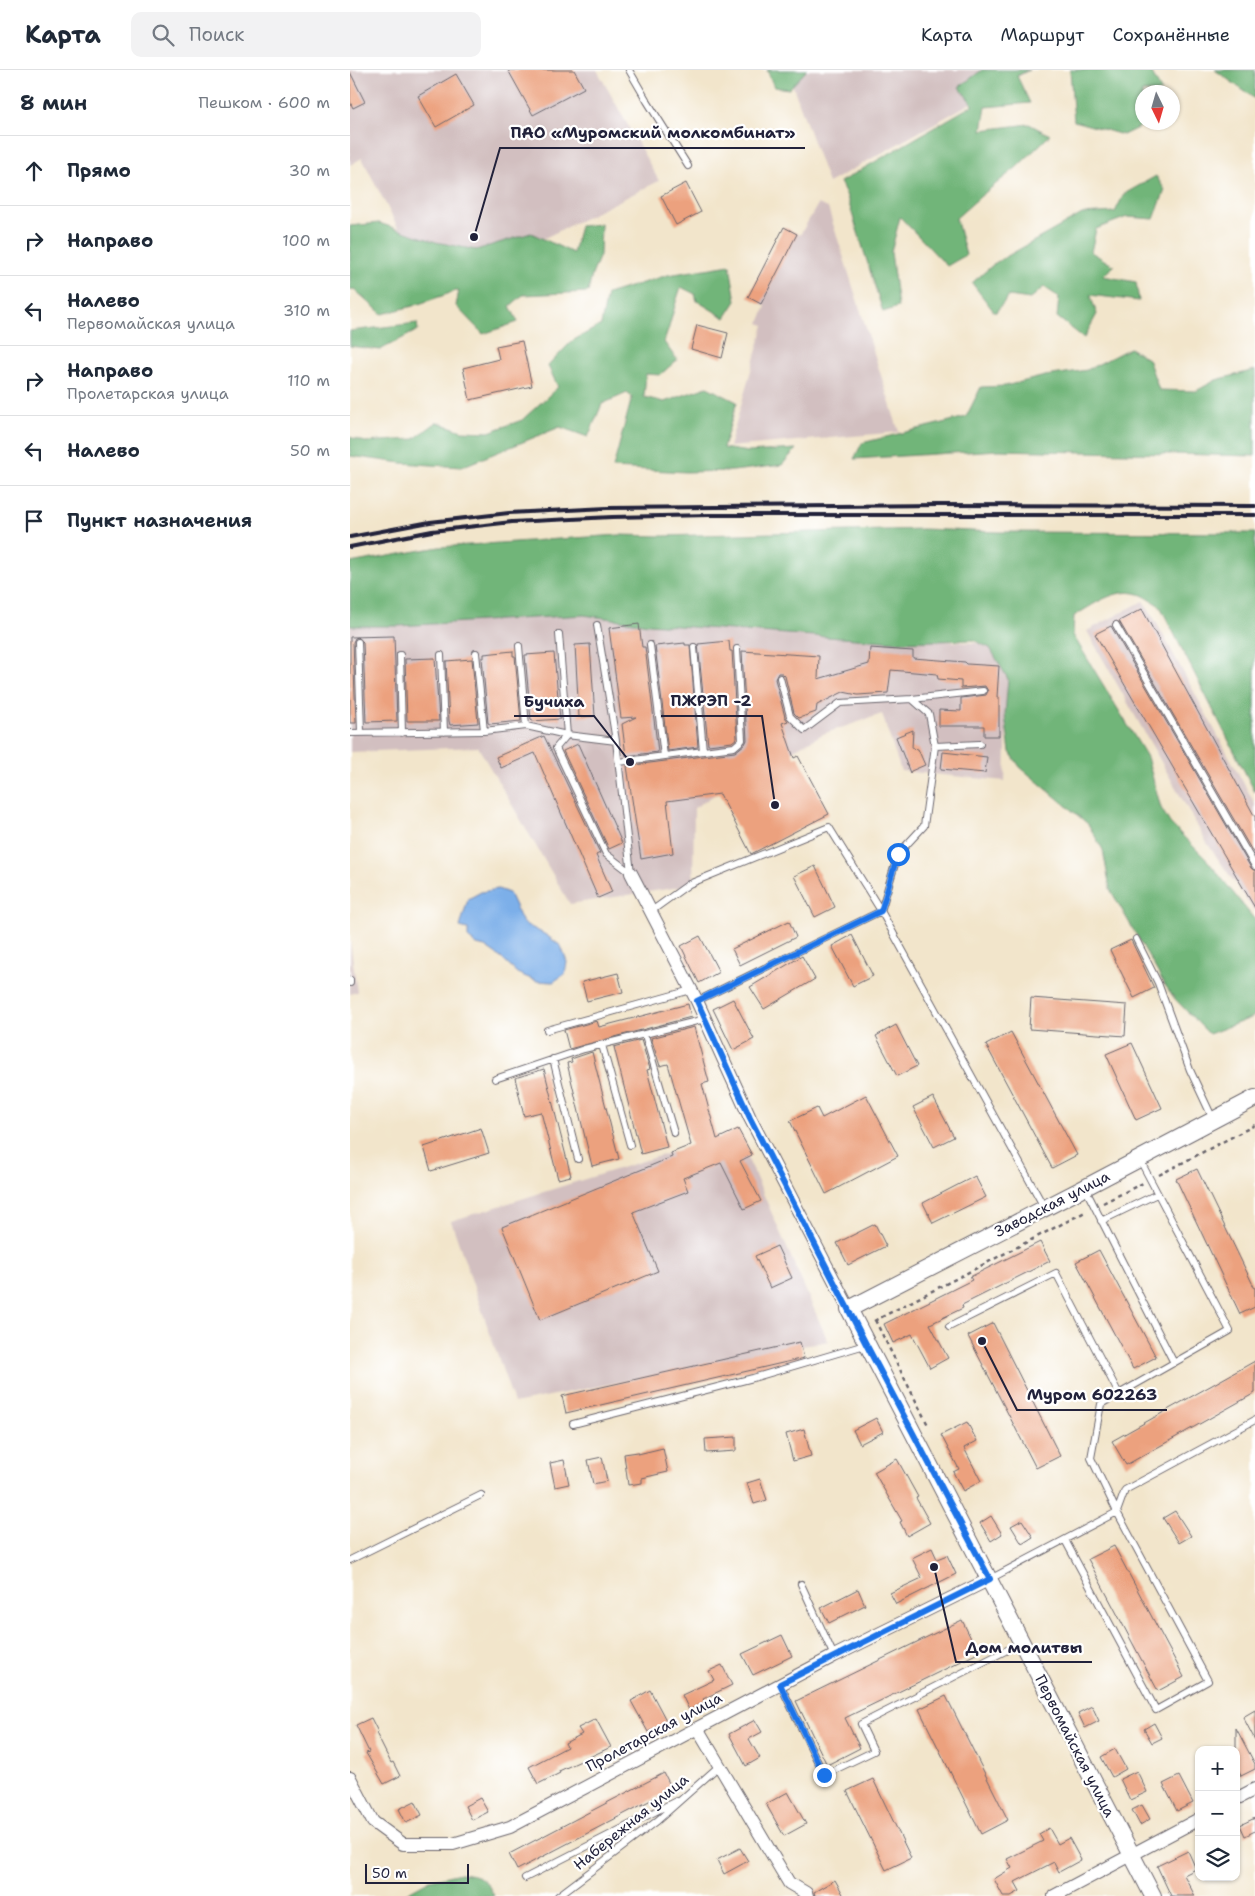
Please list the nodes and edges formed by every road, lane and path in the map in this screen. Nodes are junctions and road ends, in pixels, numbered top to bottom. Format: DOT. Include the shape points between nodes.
graph roads {
  1 [pos="629,70"];
  2 [pos="688,166"];
  3 [pos="597,625"];
  4 [pos="1116,625"];
  5 [pos="559,634"];
  6 [pos="358,642"];
  7 [pos="650,644"];
  8 [pos="519,646"];
  9 [pos="694,647"];
  10 [pos="737,649"];
  11 [pos="476,653"];
  12 [pos="400,654"];
  13 [pos="441,655"];
  14 [pos="780,678"];
  15 [pos="983,691"];
  16 [pos="912,699"];
  17 [pos="526,726"];
  18 [pos="484,731"];
  19 [pos="361,732"];
  20 [pos="402,732"];
  21 [pos="444,732"];
  22 [pos="350,733"];
  23 [pos="567,736"];
  24 [pos="616,741"];
  25 [pos="980,744"];
  26 [pos="935,746"];
  27 [pos="703,751"];
  28 [pos="664,756"];
  29 [pos="619,762"];
  30 [pos="1255,866"];
  31 [pos="631,873"];
  32 [pos="881,911"];
  33 [pos="650,912"];
  34 [pos="1136,940"];
  35 [pos="694,995"];
  36 [pos="705,1019"];
  37 [pos="547,1030"];
  38 [pos="645,1035"];
  39 [pos="602,1045"];
  40 [pos="554,1059"];
  41 [pos="494,1079"];
  42 [pos="1255,1098"];
  43 [pos="1214,1120"];
  44 [pos="1255,1125"];
  45 [pos="674,1132"];
  46 [pos="630,1145"];
  47 [pos="578,1159"];
  48 [pos="1139,1159"];
  49 [pos="1149,1180"];
  50 [pos="1084,1188"];
  51 [pos="1157,1194"];
  52 [pos="1045,1208"];
  53 [pos="1094,1208"];
  54 [pos="1101,1221"];
  55 [pos="849,1309"];
  56 [pos="949,1327"];
  57 [pos="863,1338"];
  58 [pos="1174,1363"];
  59 [pos="1119,1394"];
  60 [pos="1255,1420"];
  61 [pos="572,1424"];
  62 [pos="481,1495"];
  63 [pos="1117,1512"];
  64 [pos="1065,1540"];
  65 [pos="350,1560"];
  66 [pos="990,1579"];
  67 [pos="801,1584"];
  68 [pos="1022,1642"];
  69 [pos="834,1656"];
  70 [pos="780,1684"];
  71 [pos="697,1728"];
  72 [pos="719,1766"];
  73 [pos="350,1778"];
  74 [pos="1255,1789"];
  75 [pos="684,1797"];
  76 [pos="1240,1797"];
  77 [pos="1195,1821"];
  78 [pos="1132,1855"];
  79 [pos="525,1878"];
  80 [pos="558,1896"];
  81 [pos="807,1896"];
  82 [pos="1054,1896"];
  83 [pos="1153,1896"];
  1 -- 2 [label="lane"];
  3 -- 24 [label="lane"];
  4 -- 30 [label="lane"];
  5 -- 23 [label="lane"];
  6 -- 19 [label="lane"];
  7 -- 28 [label="lane"];
  8 -- 17 [label="lane"];
  9 -- 27 [label="lane"];
  10 -- 27 [label="lane" via="742,740 734,747"];
  11 -- 18 [label="lane"];
  12 -- 20 [label="lane"];
  13 -- 21 [label="lane"];
  14 -- 16 [label="lane" via="790,716 804,730 840,703"];
  15 -- 16 [label="lane"];
  16 -- 26 [label="lane" via="930,714"];
  17 -- 18 [label="lane"];
  17 -- 23 [label="lane"];
  18 -- 21 [label="lane"];
  19 -- 20 [label="lane"];
  19 -- 22 [label="lane"];
  20 -- 21 [label="lane"];
  23 -- 24 [label="lane"];
  23 -- 31 [label="lane" via="556,748 606,854"];
  24 -- 29 [label="lane"];
  25 -- 26 [label="lane"];
  26 -- 32 [label="lane" via="924,826 898,854"];
  27 -- 28 [label="lane"];
  28 -- 29 [label="lane"];
  29 -- 31 [label="lane"];
  31 -- 33 [label="street, Первомайская улица"];
  32 -- 33 [label="lane" via="829,827 689,884"];
  32 -- 35 [label="lane"];
  32 -- 52 [label="lane"];
  33 -- 35 [label="street, Первомайская улица"];
  34 -- 43 [label="lane" via="1158,983 1190,1070"];
  35 -- 36 [label="street, Первомайская улица"];
  35 -- 37 [label="lane"];
  36 -- 38 [label="lane"];
  36 -- 55 [label="street, Первомайская улица" via="750,1118"];
  38 -- 39 [label="lane"];
  38 -- 45 [label="lane"];
  39 -- 40 [label="lane"];
  39 -- 46 [label="lane"];
  40 -- 41 [label="lane"];
  40 -- 47 [label="lane"];
  42 -- 43 [label="street, Заводская улица"];
  43 -- 48 [label="street, Заводская улица"];
  44 -- 49 [label="path"];
  48 -- 49 [label="lane"];
  48 -- 50 [label="street, Заводская улица"];
  49 -- 51 [label="lane"];
  49 -- 53 [label="path"];
  50 -- 52 [label="street, Заводская улица"];
  50 -- 53 [label="lane"];
  51 -- 54 [label="lane"];
  51 -- 58 [label="lane" via="1230,1332"];
  52 -- 55 [label="street, Заводская улица"];
  53 -- 54 [label="lane"];
  53 -- 57 [label="path" via="876,1320"];
  54 -- 58 [label="lane"];
  55 -- 57 [label="street, Первомайская улица"];
  56 -- 59 [label="lane" via="1056,1273"];
  57 -- 61 [label="lane" via="856,1346 753,1378"];
  57 -- 66 [label="street, Первомайская улица"];
  58 -- 59 [label="lane"];
  59 -- 63 [label="lane" via="1101,1404 1091,1458"];
  60 -- 63 [label="lane" via="1125,1490"];
  62 -- 65 [label="lane"];
  63 -- 64 [label="lane"];
  63 -- 64 [label="lane" via="1208,1681 1156,1710"];
  64 -- 66 [label="lane"];
  66 -- 68 [label="street, Первомайская улица"];
  66 -- 69 [label="street, Пролетарская улица"];
  67 -- 69 [label="lane"];
  68 -- 70 [label="lane" via="862,1724 874,1751 824,1775"];
  68 -- 78 [label="street, Первомайская улица"];
  69 -- 70 [label="street, Пролетарская улица"];
  70 -- 71 [label="street, Пролетарская улица"];
  71 -- 72 [label="street"];
  71 -- 73 [label="street, Пролетарская улица" via="510,1827 453,1844 403,1844 374,1822"];
  72 -- 75 [label="lane, Набережная улица"];
  72 -- 81 [label="street" via="789,1883"];
  74 -- 76 [label="street"];
  75 -- 79 [label="lane"];
  75 -- 80 [label="lane, Набережная улица"];
  77 -- 78 [label="street"];
  78 -- 82 [label="street"];
  78 -- 83 [label="street, Первомайская улица"];
}
